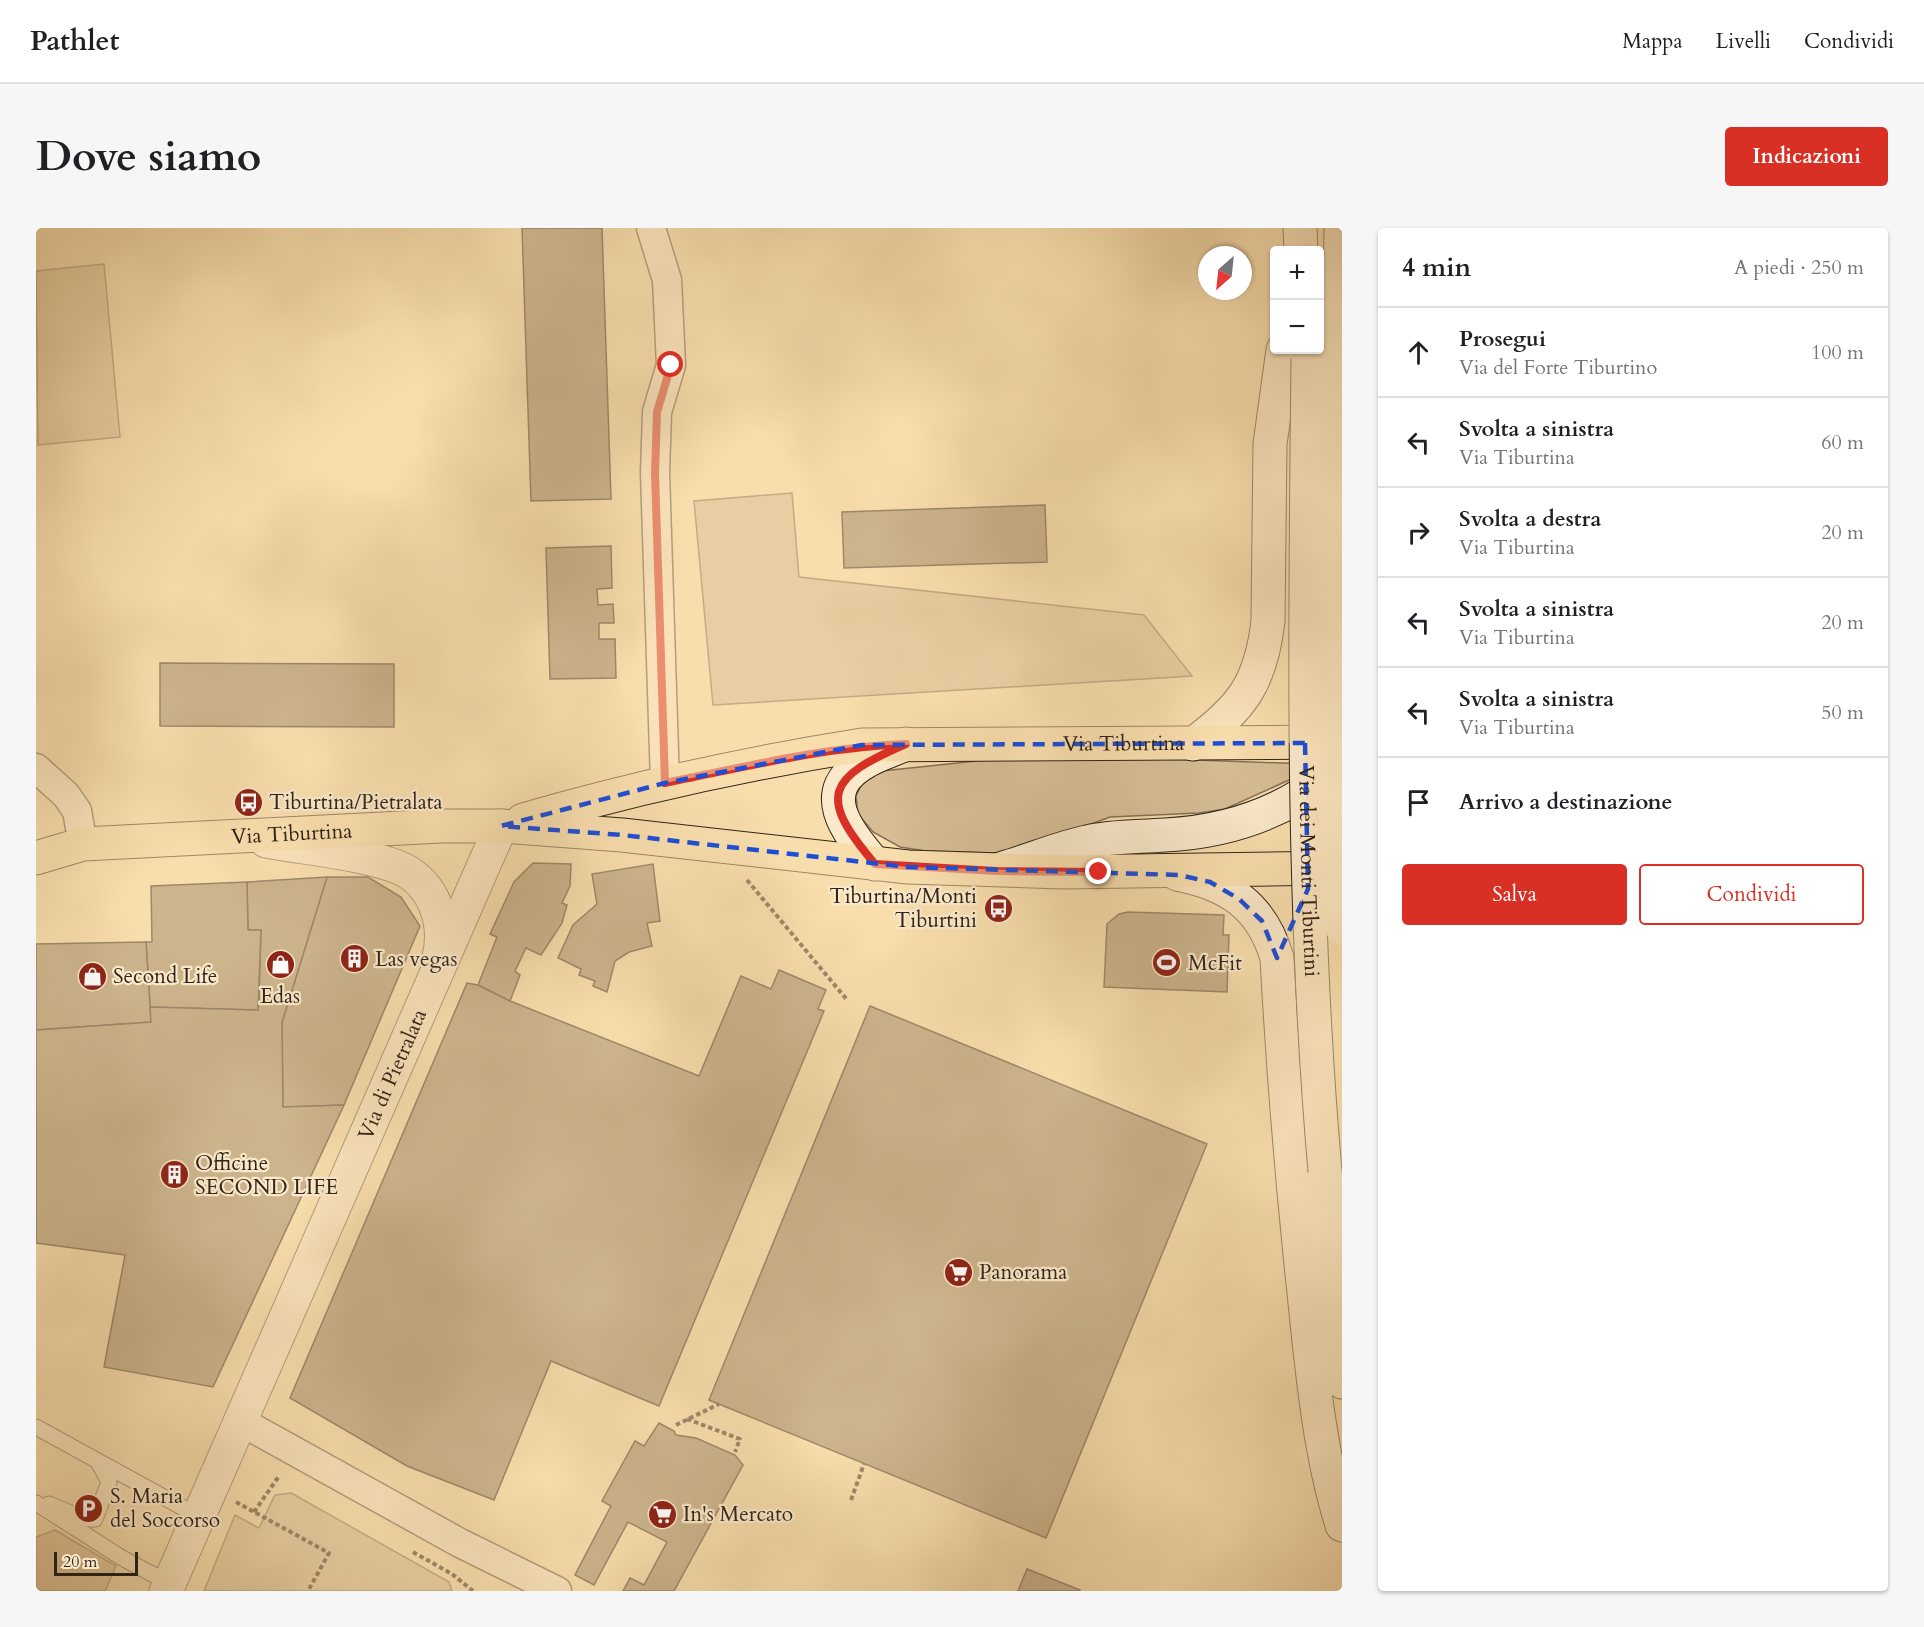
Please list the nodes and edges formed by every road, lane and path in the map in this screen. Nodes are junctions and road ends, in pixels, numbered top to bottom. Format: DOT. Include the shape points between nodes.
graph roads {
  1 [pos="651,228"];
  2 [pos="1291,228"];
  3 [pos="1300,228"];
  4 [pos="1341,228"];
  5 [pos="1290,246"];
  6 [pos="1301,246"];
  7 [pos="1310,356"];
  8 [pos="1342,741"];
  9 [pos="906,744"];
  10 [pos="1193,744"];
  11 [pos="1342,762"];
  12 [pos="36,768"];
  13 [pos="665,783"];
  14 [pos="501,826"];
  15 [pos="36,832"];
  16 [pos="243,837"];
  17 [pos="83,844"];
  18 [pos="36,858"];
  19 [pos="1335,862"];
  20 [pos="875,864"];
  21 [pos="996,871"];
  22 [pos="1155,872"];
  23 [pos="742,875"];
  24 [pos="1342,928"];
  25 [pos="1277,958"];
  26 [pos="435,973"];
  27 [pos="848,1001"];
  28 [pos="1342,1382"];
  29 [pos="718,1404"];
  30 [pos="677,1418"];
  31 [pos="687,1419"];
  32 [pos="240,1421"];
  33 [pos="36,1427"];
  34 [pos="735,1452"];
  35 [pos="98,1461"];
  36 [pos="864,1464"];
  37 [pos="288,1481"];
  38 [pos="36,1497"];
  39 [pos="851,1500"];
  40 [pos="236,1502"];
  41 [pos="36,1503"];
  42 [pos="254,1512"];
  43 [pos="198,1516"];
  44 [pos="1342,1525"];
  45 [pos="411,1551"];
  46 [pos="168,1587"];
  47 [pos="308,1591"];
  48 [pos="473,1591"];
  49 [pos="557,1591"];
  1 -- 13 [label="street" via="667,280 671,365 657,412 655,473"];
  2 -- 5 [label="main road"];
  3 -- 6 [label="main road"];
  4 -- 7 [label="main road"];
  7 -- 10 [label="main road" via="1270,444 1265,650 1254,681 1238,706"];
  7 -- 24 [label="main road, Via dei Monti Tiburtini, bridge" via="1338,783"];
  7 -- 28 [label="main road, Via dei Monti Tiburtini, bridge" via="1305,804 1313,1025"];
  8 -- 10 [label="main road, Via Tiburtina"];
  9 -- 10 [label="main road, Via Tiburtina"];
  9 -- 13 [label="main road, Via Tiburtina" via="862,745"];
  9 -- 20 [label="main road, Via Tiburtina" via="867,760 851,771 841,787 840,817"];
  11 -- 21 [label="main road, Via Tiburtina" via="1298,797 1243,824 1196,833 1087,842"];
  12 -- 17 [label="street" via="66,795 77,811"];
  13 -- 14 [label="main road, Via Tiburtina"];
  14 -- 16 [label="main road, Via Tiburtina"];
  14 -- 20 [label="main road, Via Tiburtina" via="622,835"];
  14 -- 26 [label="main road, Via di Pietralata"];
  15 -- 17 [label="main road, Via Tiburtina"];
  16 -- 17 [label="main road, Via Tiburtina"];
  16 -- 26 [label="main road" via="383,863 409,873 432,899 440,919 442,938"];
  17 -- 18 [label="main road, Via Tiburtina"];
  19 -- 22 [label="main road, Via Tiburtina"];
  19 -- 25 [label="main road" via="1305,893"];
  20 -- 21 [label="main road, Via Tiburtina"];
  21 -- 22 [label="main road, Via Tiburtina"];
  22 -- 25 [label="main road" via="1193,878 1226,889 1262,921"];
  23 -- 27 [label="path"];
  25 -- 44 [label="main road" via="1307,1322 1325,1453"];
  26 -- 32 [label="main road, Via di Pietralata"];
  29 -- 31 [label="path"];
  30 -- 31 [label="path" via="676,1425"];
  31 -- 34 [label="path" via="740,1439"];
  32 -- 43 [label="main road, Via di Pietralata"];
  32 -- 49 [label="street" via="460,1543"];
  33 -- 35 [label="lane"];
  35 -- 38 [label="lane" via="109,1482 94,1519 67,1513"];
  35 -- 43 [label="lane"];
  36 -- 39 [label="path"];
  37 -- 42 [label="path" via="277,1475"];
  40 -- 42 [label="path"];
  41 -- 46 [label="lane"];
  42 -- 47 [label="path" via="329,1553"];
  43 -- 46 [label="main road, Via di Pietralata"];
  45 -- 48 [label="path"];
}
